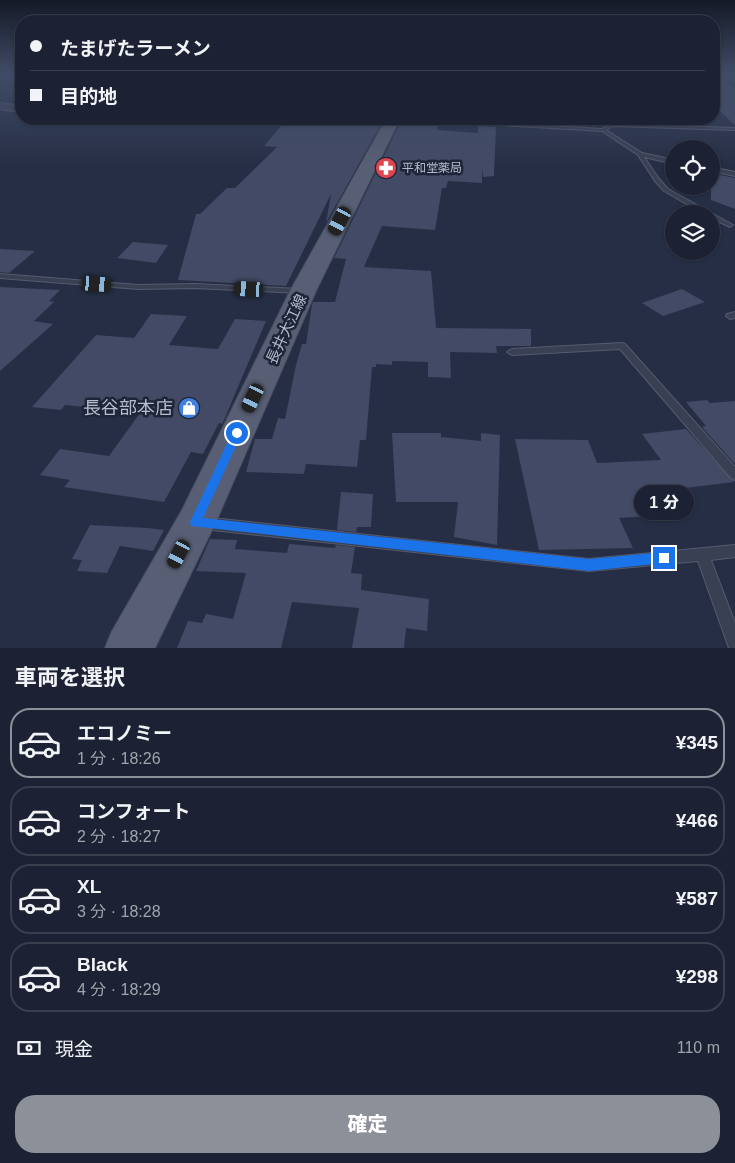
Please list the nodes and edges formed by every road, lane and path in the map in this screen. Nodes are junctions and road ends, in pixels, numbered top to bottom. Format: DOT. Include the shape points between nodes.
graph roads {
  1 [pos="2,107"];
  2 [pos="15,108"];
  3 [pos="390,125"];
  4 [pos="518,125"];
  5 [pos="735,129"];
  6 [pos="603,130"];
  7 [pos="640,154"];
  8 [pos="665,160"];
  9 [pos="720,171"];
  10 [pos="735,174"];
  11 [pos="694,205"];
  12 [pos="720,220"];
  13 [pos="730,225"];
  14 [pos="0,276"];
  15 [pos="303,292"];
  16 [pos="512,352"];
  17 [pos="735,474"];
  18 [pos="196,522"];
  19 [pos="735,550"];
  20 [pos="702,554"];
  21 [pos="735,643"];
  22 [pos="129,648"];
  1 -- 2 [label="street"];
  3 -- 15 [label="main road, 長井大江線"];
  4 -- 6 [label="lane"];
  5 -- 6 [label="lane" via="612,125"];
  6 -- 7 [label="lane"];
  7 -- 8 [label="lane"];
  7 -- 11 [label="lane" via="666,190"];
  9 -- 10 [label="lane"];
  12 -- 13 [label="lane"];
  14 -- 15 [label="lane" via="138,287 196,286"];
  15 -- 18 [label="main road, 長井大江線"];
  16 -- 17 [label="lane" via="622,346"];
  18 -- 20 [label="lane" via="589,565"];
  18 -- 22 [label="main road, 長井大江線"];
  19 -- 20 [label="lane"];
  20 -- 21 [label="lane"];
}
